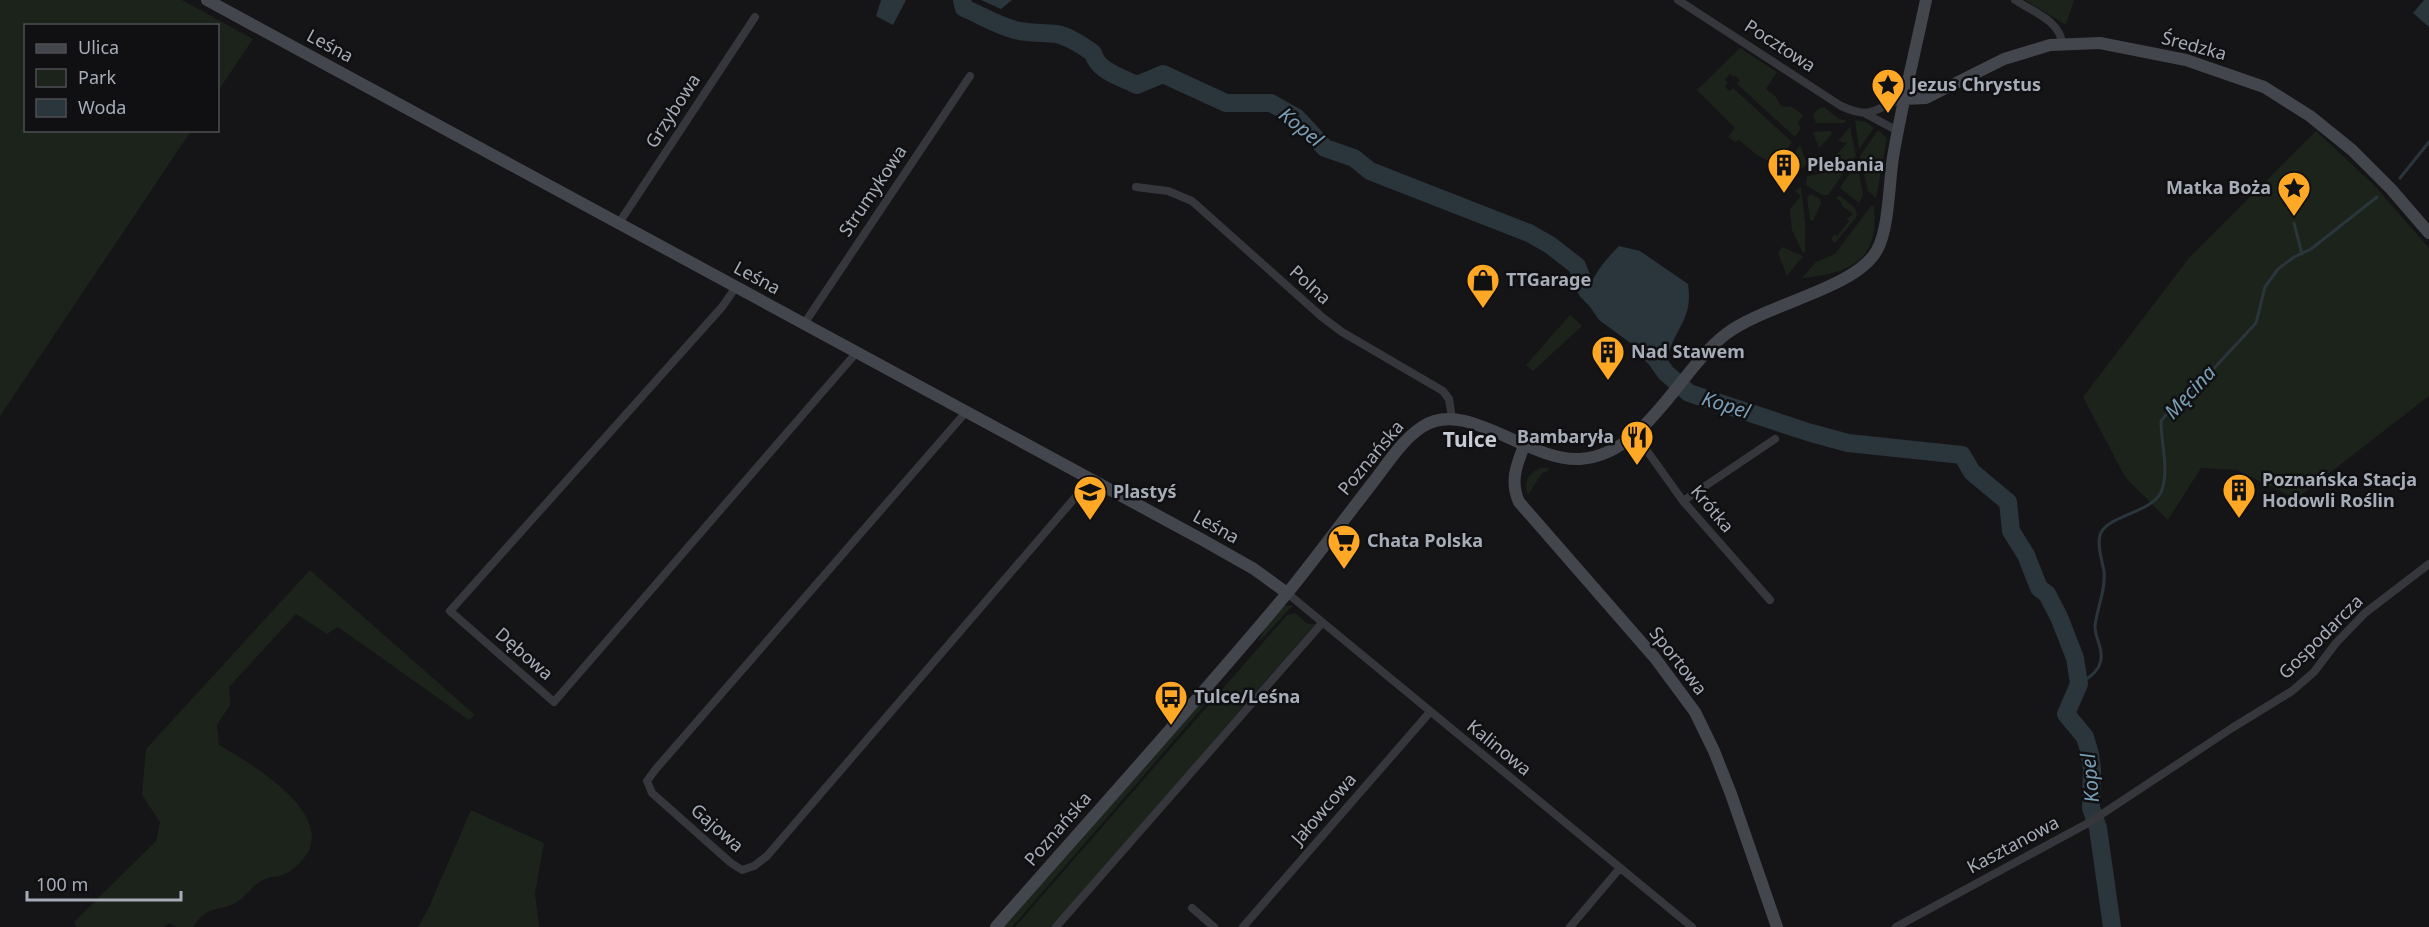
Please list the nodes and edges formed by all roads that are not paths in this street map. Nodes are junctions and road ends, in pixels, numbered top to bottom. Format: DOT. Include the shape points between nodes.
graph roads {
  1 [pos="207,0"];
  2 [pos="1678,0"];
  3 [pos="1926,0"];
  4 [pos="2015,0"];
  5 [pos="755,17"];
  6 [pos="2062,43"];
  7 [pos="970,76"];
  8 [pos="1904,99"];
  9 [pos="1866,114"];
  10 [pos="1898,131"];
  11 [pos="1136,187"];
  12 [pos="619,224"];
  13 [pos="2429,233"];
  14 [pos="736,287"];
  15 [pos="804,324"];
  16 [pos="857,352"];
  17 [pos="966,412"];
  18 [pos="1452,418"];
  19 [pos="1635,434"];
  20 [pos="1775,439"];
  21 [pos="1524,446"];
  22 [pos="1091,479"];
  23 [pos="1683,501"];
  24 [pos="2429,564"];
  25 [pos="1287,593"];
  26 [pos="1770,600"];
  27 [pos="1322,622"];
  28 [pos="1430,712"];
  29 [pos="2232,728"];
  30 [pos="1620,868"];
  31 [pos="1192,908"];
  32 [pos="996,927"];
  33 [pos="1056,927"];
  34 [pos="1214,927"];
  35 [pos="1243,927"];
  36 [pos="1570,927"];
  37 [pos="1692,927"];
  38 [pos="1777,927"];
  39 [pos="1896,927"];
  1 -- 12 [label="street, Leśna"];
  2 -- 9 [label="street, Pocztowa" via="1841,106"];
  3 -- 8 [label="street"];
  4 -- 6 [label="street" via="2055,26"];
  5 -- 12 [label="street, Grzybowa"];
  6 -- 8 [label="street, Średzka" via="2004,59 1926,98"];
  6 -- 13 [label="street, Średzka" via="2100,43 2137,49 2213,68 2264,87 2310,116 2352,150"];
  7 -- 15 [label="street, Strumykowa"];
  8 -- 9 [label="street"];
  8 -- 10 [label="street"];
  9 -- 10 [label="street, Pocztowa"];
  10 -- 19 [label="street" via="1881,243 1869,263 1853,275 1730,331"];
  11 -- 18 [label="street, Polna" via="1168,191 1192,201 1322,317 1443,390"];
  12 -- 14 [label="street, Leśna"];
  14 -- 15 [label="street, Leśna"];
  14 -- 16 [label="street, Dębowa" via="450,611 554,702"];
  15 -- 16 [label="street, Leśna"];
  16 -- 17 [label="street, Leśna"];
  17 -- 22 [label="street, Leśna"];
  17 -- 22 [label="street, Gajowa" via="647,781 652,793 742,870 767,856"];
  18 -- 21 [label="street" via="1474,423"];
  18 -- 25 [label="street, Poznańska" via="1431,422 1409,438"];
  19 -- 21 [label="street" via="1610,451 1588,458 1557,457"];
  19 -- 23 [label="street, Krótka"];
  20 -- 23 [label="street"];
  21 -- 38 [label="street, Sportowa" via="1515,469 1519,502 1655,658 1695,712 1731,794"];
  22 -- 25 [label="street, Leśna" via="1254,569"];
  23 -- 26 [label="street, Krótka"];
  24 -- 29 [label="street, Gospodarcza" via="2365,613 2314,672 2292,691"];
  25 -- 27 [label="street, Kalinowa"];
  25 -- 32 [label="street, Poznańska"];
  27 -- 28 [label="street, Kalinowa"];
  27 -- 33 [label="street"];
  28 -- 30 [label="street, Kalinowa"];
  28 -- 35 [label="street, Jałowcowa"];
  29 -- 39 [label="street, Kasztanowa" via="2090,822"];
  30 -- 36 [label="street"];
  30 -- 37 [label="street, Kalinowa"];
  31 -- 34 [label="street"];
}
